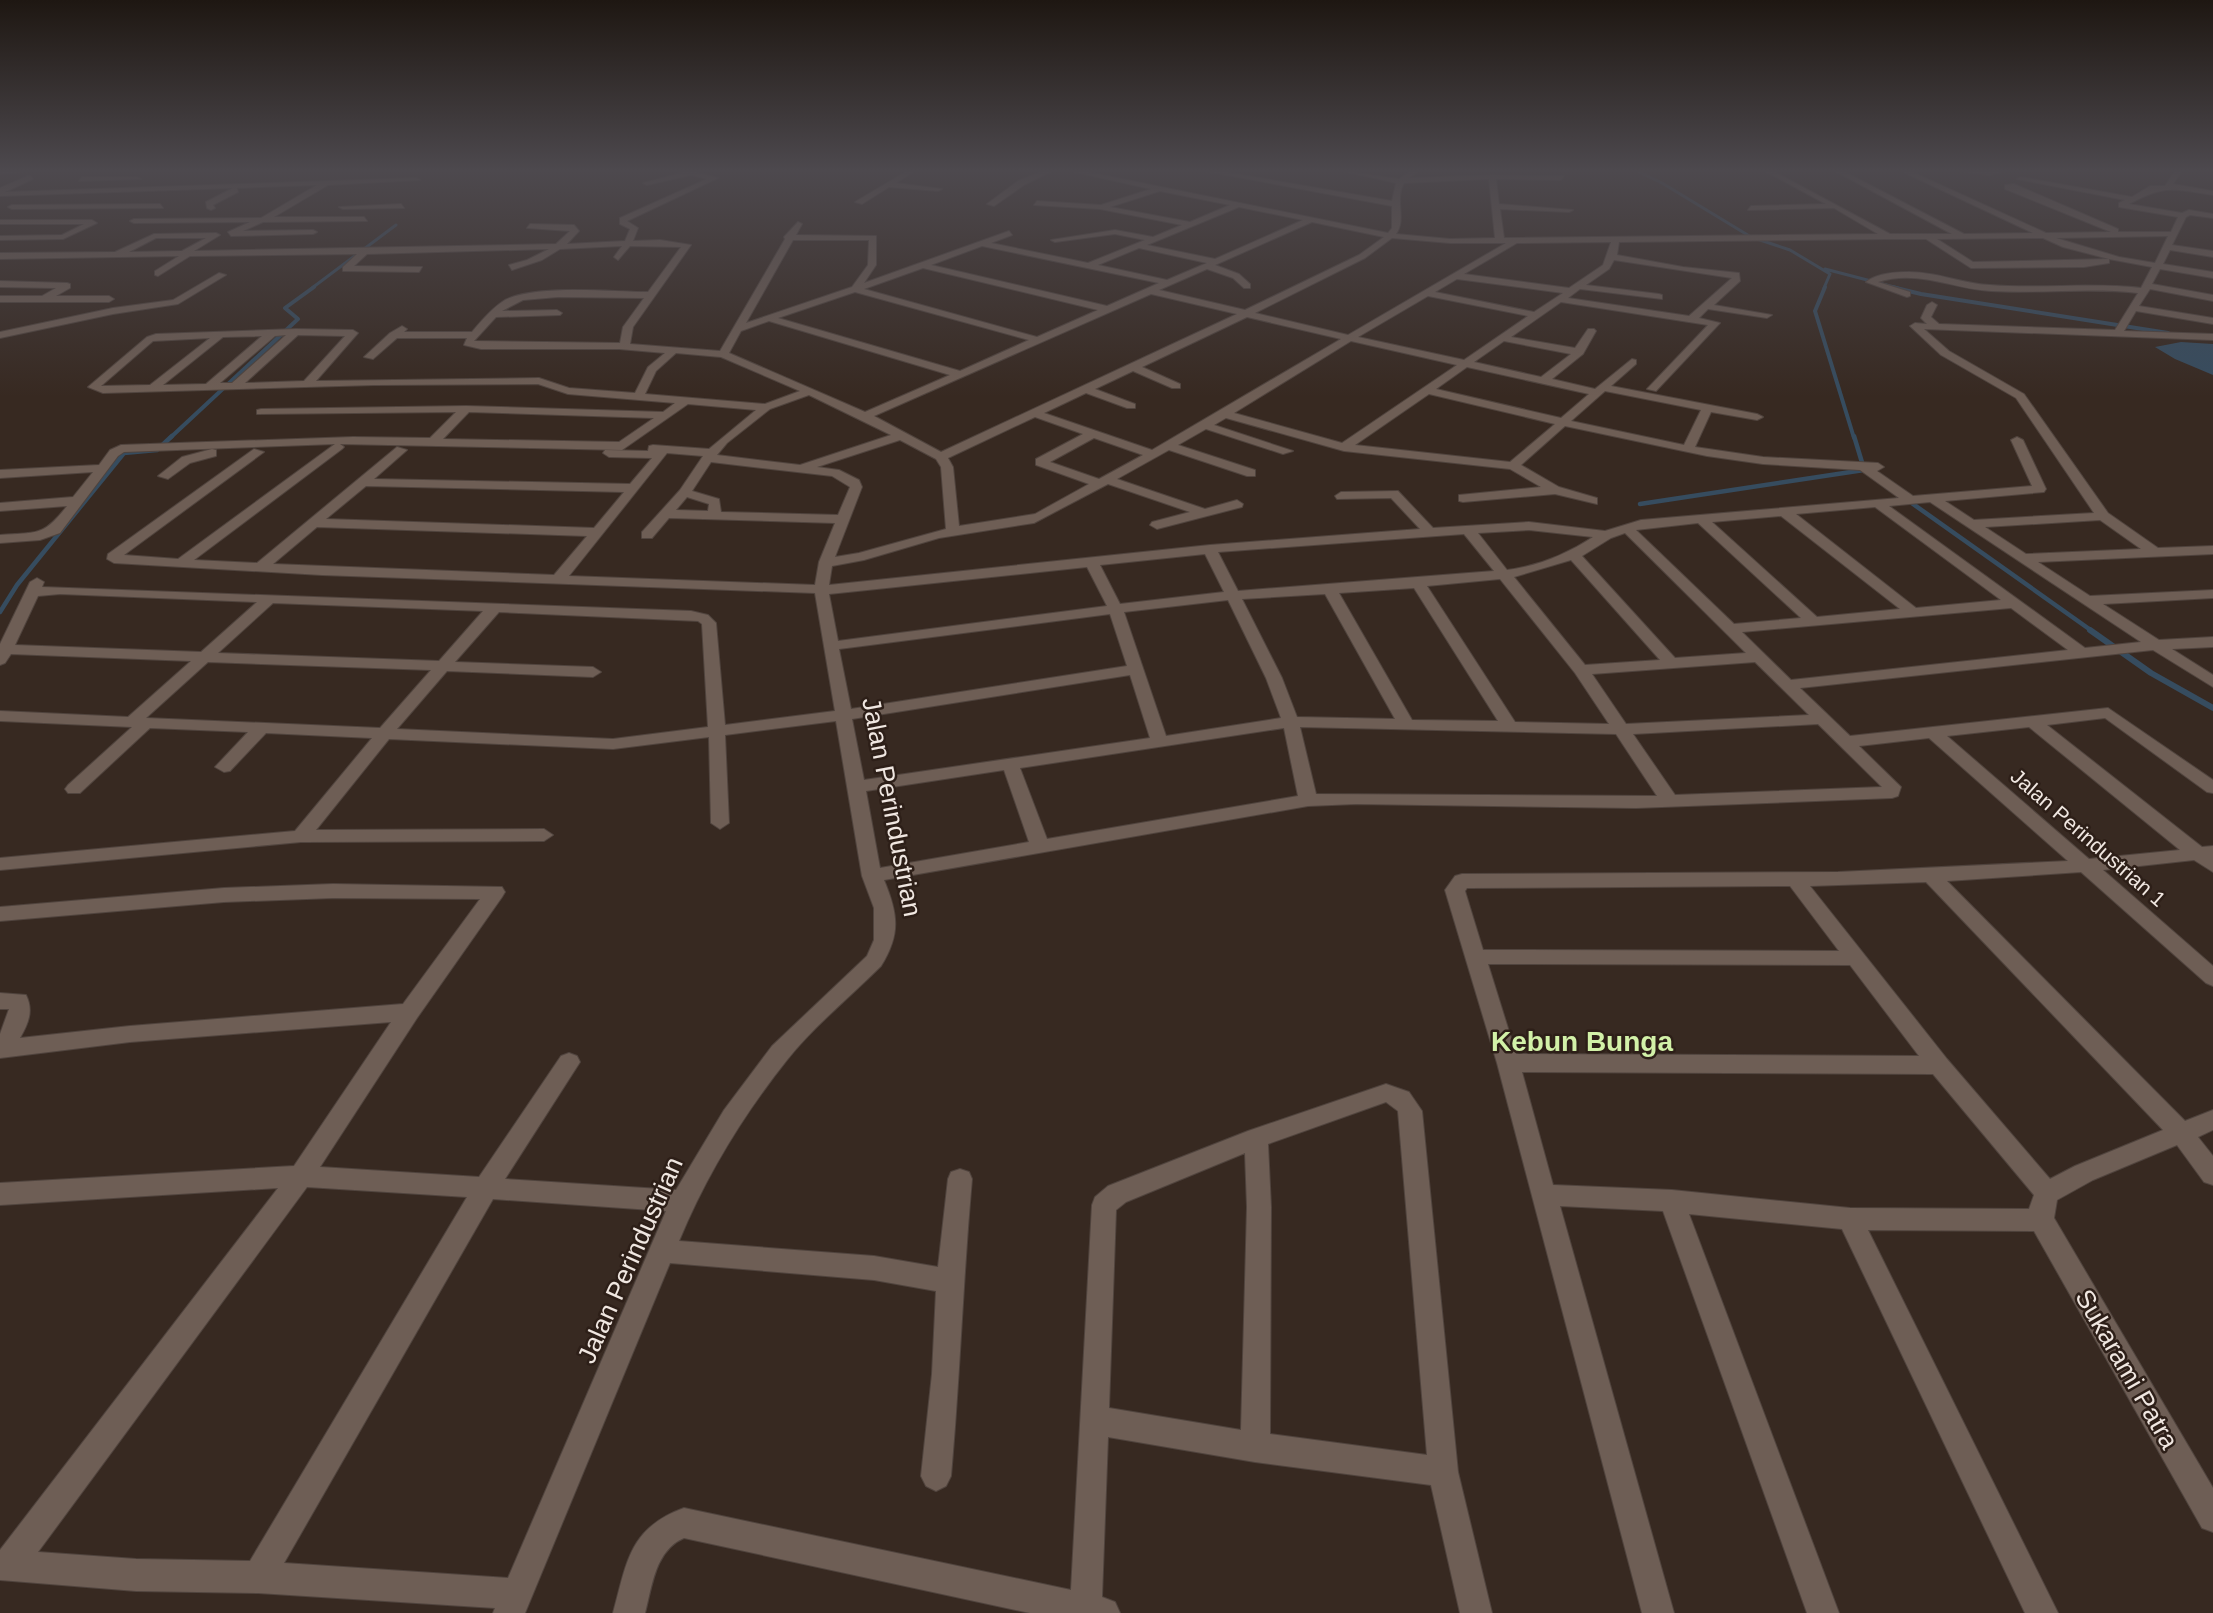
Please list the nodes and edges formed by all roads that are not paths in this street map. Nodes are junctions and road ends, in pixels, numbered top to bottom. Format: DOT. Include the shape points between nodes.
graph roads {
  1 [pos="133,246"];
  2 [pos="198,246"];
  3 [pos="554,246"];
  4 [pos="561,246"];
  5 [pos="626,246"];
  6 [pos="686,246"];
  7 [pos="783,246"];
  8 [pos="873,246"];
  9 [pos="972,246"];
  10 [pos="997,246"];
  11 [pos="1112,246"];
  12 [pos="1133,246"];
  13 [pos="1141,246"];
  14 [pos="1252,246"];
  15 [pos="1377,246"];
  16 [pos="1507,246"];
  17 [pos="1614,246"];
  18 [pos="1943,246"];
  19 [pos="2069,246"];
  20 [pos="2169,247"];
  21 [pos="487,249"];
  22 [pos="1125,250"];
  23 [pos="364,251"];
  24 [pos="185,254"];
  25 [pos="2213,254"];
  26 [pos="116,255"];
  27 [pos="0,256"];
  28 [pos="618,257"];
  29 [pos="1612,257"];
  30 [pos="2118,259"];
  31 [pos="476,261"];
  32 [pos="1212,264"];
  33 [pos="922,265"];
  34 [pos="1091,265"];
  35 [pos="2157,266"];
  36 [pos="512,267"];
  37 [pos="419,269"];
  38 [pos="158,273"];
  39 [pos="222,275"];
  40 [pos="2213,275"];
  41 [pos="1456,276"];
  42 [pos="1170,283"];
  43 [pos="0,284"];
  44 [pos="1246,286"];
  45 [pos="1574,288"];
  46 [pos="855,289"];
  47 [pos="2146,289"];
  48 [pos="1152,291"];
  49 [pos="1427,293"];
  50 [pos="1907,294"];
  51 [pos="652,295"];
  52 [pos="1659,297"];
  53 [pos="1559,298"];
  54 [pos="2213,298"];
  55 [pos="0,299"];
  56 [pos="43,299"];
  57 [pos="109,299"];
  58 [pos="1932,305"];
  59 [pos="1704,306"];
  60 [pos="2133,308"];
  61 [pos="1110,310"];
  62 [pos="557,313"];
  63 [pos="495,314"];
  64 [pos="1247,314"];
  65 [pos="1536,315"];
  66 [pos="1767,315"];
  67 [pos="767,318"];
  68 [pos="1693,318"];
  69 [pos="2213,321"];
  70 [pos="406,326"];
  71 [pos="1936,327"];
  72 [pos="740,328"];
  73 [pos="2121,329"];
  74 [pos="1591,331"];
  75 [pos="293,332"];
  76 [pos="273,333"];
  77 [pos="221,334"];
  78 [pos="0,335"];
  79 [pos="393,335"];
  80 [pos="474,335"];
  81 [pos="2207,337"];
  82 [pos="1349,338"];
  83 [pos="1502,338"];
  84 [pos="1039,340"];
  85 [pos="624,346"];
  86 [pos="673,351"];
  87 [pos="1579,352"];
  88 [pos="723,354"];
  89 [pos="369,357"];
  90 [pos="1632,362"];
  91 [pos="1467,363"];
  92 [pos="1132,367"];
  93 [pos="960,374"];
  94 [pos="1544,380"];
  95 [pos="307,384"];
  96 [pos="233,386"];
  97 [pos="1176,386"];
  98 [pos="212,387"];
  99 [pos="153,388"];
  100 [pos="1084,389"];
  101 [pos="1599,389"];
  102 [pos="1652,389"];
  103 [pos="1428,390"];
  104 [pos="809,392"];
  105 [pos="639,396"];
  106 [pos="686,400"];
  107 [pos="1131,406"];
  108 [pos="766,407"];
  109 [pos="466,409"];
  110 [pos="1707,409"];
  111 [pos="261,412"];
  112 [pos="1033,413"];
  113 [pos="1225,414"];
  114 [pos="663,415"];
  115 [pos="866,416"];
  116 [pos="1757,417"];
  117 [pos="1563,423"];
  118 [pos="1204,426"];
  119 [pos="1094,433"];
  120 [pos="900,436"];
  121 [pos="2017,440"];
  122 [pos="434,441"];
  123 [pos="622,446"];
  124 [pos="1170,446"];
  125 [pos="338,447"];
  126 [pos="1344,447"];
  127 [pos="1688,449"];
  128 [pos="401,450"];
  129 [pos="1287,451"];
  130 [pos="258,452"];
  131 [pos="661,452"];
  132 [pos="1153,454"];
  133 [pos="710,456"];
  134 [pos="941,457"];
  135 [pos="1513,466"];
  136 [pos="105,468"];
  137 [pos="800,468"];
  138 [pos="1251,473"];
  139 [pos="0,474"];
  140 [pos="164,476"];
  141 [pos="361,482"];
  142 [pos="1104,482"];
  143 [pos="634,488"];
  144 [pos="1555,490"];
  145 [pos="684,493"];
  146 [pos="1341,496"];
  147 [pos="1930,497"];
  148 [pos="1463,498"];
  149 [pos="1906,500"];
  150 [pos="77,501"];
  151 [pos="1593,501"];
  152 [pos="1877,502"];
  153 [pos="1237,504"];
  154 [pos="0,507"];
  155 [pos="1785,512"];
  156 [pos="1205,513"];
  157 [pos="666,514"];
  158 [pos="714,515"];
  159 [pos="2103,516"];
  160 [pos="844,519"];
  161 [pos="1701,519"];
  162 [pos="312,523"];
  163 [pos="1973,524"];
  164 [pos="1157,525"];
  165 [pos="1627,528"];
  166 [pos="953,531"];
  167 [pos="1469,531"];
  168 [pos="598,532"];
  169 [pos="1430,532"];
  170 [pos="1606,535"];
  171 [pos="647,536"];
  172 [pos="0,539"];
  173 [pos="1210,549"];
  174 [pos="2213,550"];
  175 [pos="2154,552"];
  176 [pos="1574,555"];
  177 [pos="2025,558"];
  178 [pos="826,562"];
  179 [pos="181,563"];
  180 [pos="1092,563"];
  181 [pos="261,567"];
  182 [pos="1505,574"];
  183 [pos="558,580"];
  184 [pos="1418,583"];
  185 [pos="821,590"];
  186 [pos="1330,590"];
  187 [pos="2213,594"];
  188 [pos="1233,595"];
  189 [pos="269,598"];
  190 [pos="2087,600"];
  191 [pos="2017,603"];
  192 [pos="495,607"];
  193 [pos="1115,608"];
  194 [pos="1911,611"];
  195 [pos="1812,620"];
  196 [pos="1729,629"];
  197 [pos="2213,642"];
  198 [pos="2154,645"];
  199 [pos="830,646"];
  200 [pos="2080,652"];
  201 [pos="3,655"];
  202 [pos="206,656"];
  203 [pos="1757,657"];
  204 [pos="1671,663"];
  205 [pos="445,665"];
  206 [pos="1137,669"];
  207 [pos="1581,670"];
  208 [pos="593,672"];
  209 [pos="2213,682"];
  210 [pos="1787,685"];
  211 [pos="844,715"];
  212 [pos="0,716"];
  213 [pos="1821,719"];
  214 [pos="1291,722"];
  215 [pos="2033,722"];
  216 [pos="139,723"];
  217 [pos="1406,724"];
  218 [pos="1509,726"];
  219 [pos="262,728"];
  220 [pos="1623,729"];
  221 [pos="717,733"];
  222 [pos="1934,733"];
  223 [pos="384,734"];
  224 [pos="1160,742"];
  225 [pos="1846,742"];
  226 [pos="1010,764"];
  227 [pos="224,767"];
  228 [pos="856,787"];
  229 [pos="2213,788"];
  230 [pos="74,789"];
  231 [pos="1308,800"];
  232 [pos="1670,801"];
  233 [pos="720,823"];
  234 [pos="544,835"];
  235 [pos="301,836"];
  236 [pos="1040,846"];
  237 [pos="2208,858"];
  238 [pos="0,864"];
  239 [pos="2088,867"];
  240 [pos="1930,874"];
  241 [pos="872,876"];
  242 [pos="1796,881"];
  243 [pos="0,914"];
  244 [pos="1474,957"];
  245 [pos="1856,958"];
  246 [pos="2213,978"];
  247 [pos="0,1001"];
  248 [pos="409,1012"];
  249 [pos="1,1048"];
  250 [pos="568,1062"];
  251 [pos="1508,1063"];
  252 [pos="1939,1065"];
  253 [pos="2213,1120"];
  254 [pos="2182,1134"];
  255 [pos="1256,1138"];
  256 [pos="2213,1175"];
  257 [pos="302,1176"];
  258 [pos="960,1179"];
  259 [pos="489,1186"];
  260 [pos="2046,1193"];
  261 [pos="0,1194"];
  262 [pos="1545,1195"];
  263 [pos="683,1200"];
  264 [pos="1672,1201"];
  265 [pos="1850,1219"];
  266 [pos="2041,1220"];
  267 [pos="662,1251"];
  268 [pos="950,1281"];
  269 [pos="1094,1420"];
  270 [pos="1255,1447"];
  271 [pos="1443,1472"];
  272 [pos="936,1476"];
  273 [pos="2213,1517"];
  274 [pos="5,1566"];
  275 [pos="258,1577"];
  276 [pos="513,1603"];
  277 [pos="1095,1611"];
  278 [pos="628,1613"];
  279 [pos="1476,1613"];
  280 [pos="1658,1613"];
  281 [pos="1823,1613"];
  282 [pos="2042,1613"];
  1 -- 26 [label="street"];
  2 -- 24 [label="street"];
  3 -- 21 [label="street"];
  4 -- 36 [label="street" via="534,262"];
  5 -- 28 [label="street"];
  6 -- 51 [label="street"];
  7 -- 72 [label="street"];
  8 -- 46 [label="street" via="872,265"];
  9 -- 33 [label="street"];
  10 -- 34 [label="street"];
  11 -- 22 [label="street"];
  12 -- 22 [label="street"];
  13 -- 32 [label="street"];
  14 -- 32 [label="street"];
  15 -- 64 [label="street"];
  16 -- 41 [label="street"];
  17 -- 29 [label="street"];
  18 -- 30 [label="street" via="1971,265 2084,264"];
  19 -- 30 [label="street"];
  20 -- 25 [label="street"];
  20 -- 35 [label="street"];
  21 -- 23 [label="street"];
  21 -- 31 [label="street"];
  22 -- 34 [label="street"];
  23 -- 24 [label="street"];
  23 -- 37 [label="street" via="346,269"];
  24 -- 26 [label="street"];
  24 -- 38 [label="street"];
  26 -- 27 [label="street"];
  29 -- 45 [label="street" via="1606,267"];
  29 -- 59 [label="street" via="1736,275 1731,285"];
  30 -- 35 [label="street"];
  32 -- 42 [label="street"];
  32 -- 44 [label="street"];
  33 -- 46 [label="street"];
  33 -- 61 [label="street"];
  34 -- 42 [label="street"];
  35 -- 40 [label="street"];
  35 -- 47 [label="street"];
  39 -- 78 [label="street" via="176,302"];
  41 -- 45 [label="street"];
  41 -- 49 [label="street"];
  42 -- 48 [label="street"];
  43 -- 56 [label="street" via="67,286"];
  45 -- 52 [label="street"];
  45 -- 53 [label="street"];
  46 -- 67 [label="street"];
  46 -- 84 [label="street"];
  47 -- 50 [label="street" via="1967,286 1941,278 1904,276 1872,280"];
  47 -- 54 [label="street"];
  47 -- 60 [label="street"];
  48 -- 61 [label="street"];
  48 -- 64 [label="street"];
  49 -- 65 [label="street"];
  49 -- 82 [label="street"];
  51 -- 63 [label="street" via="522,298 510,301"];
  51 -- 85 [label="street" via="628,327"];
  53 -- 65 [label="street"];
  53 -- 68 [label="street"];
  55 -- 56 [label="street"];
  56 -- 57 [label="street"];
  58 -- 71 [label="street" via="1926,318"];
  59 -- 66 [label="street"];
  59 -- 68 [label="street"];
  60 -- 69 [label="street"];
  60 -- 73 [label="street"];
  61 -- 84 [label="street"];
  62 -- 63 [label="street"];
  63 -- 80 [label="street"];
  64 -- 82 [label="street"];
  64 -- 92 [label="street"];
  65 -- 83 [label="street"];
  67 -- 72 [label="street"];
  67 -- 93 [label="street"];
  68 -- 102 [label="street" via="1715,323"];
  70 -- 79 [label="street"];
  71 -- 73 [label="street"];
  71 -- 159 [label="street" via="1915,327 1945,352 2019,396"];
  72 -- 88 [label="street"];
  73 -- 81 [label="street"];
  74 -- 87 [label="street"];
  75 -- 76 [label="street"];
  75 -- 95 [label="street" via="352,333"];
  75 -- 96 [label="street"];
  76 -- 77 [label="street"];
  76 -- 98 [label="street"];
  77 -- 99 [label="street"];
  77 -- 99 [label="street" via="164,334 150,339 93,387"];
  79 -- 80 [label="street"];
  79 -- 89 [label="street"];
  80 -- 85 [label="street" via="468,343"];
  82 -- 91 [label="street"];
  82 -- 113 [label="street"];
  83 -- 87 [label="street"];
  83 -- 91 [label="street"];
  84 -- 93 [label="street"];
  85 -- 86 [label="street"];
  86 -- 88 [label="street"];
  86 -- 105 [label="street" via="652,369"];
  87 -- 94 [label="street"];
  88 -- 104 [label="street"];
  90 -- 101 [label="street"];
  91 -- 94 [label="street"];
  91 -- 103 [label="street"];
  92 -- 97 [label="street"];
  92 -- 100 [label="street"];
  93 -- 115 [label="street"];
  94 -- 101 [label="street"];
  95 -- 96 [label="street"];
  95 -- 105 [label="street" via="539,381 568,391"];
  96 -- 98 [label="street"];
  98 -- 99 [label="street"];
  100 -- 107 [label="street"];
  100 -- 112 [label="street"];
  101 -- 110 [label="street"];
  101 -- 117 [label="street"];
  103 -- 117 [label="street"];
  103 -- 126 [label="street"];
  104 -- 108 [label="street"];
  104 -- 115 [label="street"];
  105 -- 106 [label="street"];
  106 -- 108 [label="street"];
  106 -- 114 [label="street"];
  108 -- 133 [label="street"];
  109 -- 111 [label="street"];
  109 -- 114 [label="street"];
  109 -- 122 [label="street"];
  110 -- 116 [label="street"];
  110 -- 127 [label="street"];
  112 -- 119 [label="street"];
  112 -- 134 [label="street"];
  113 -- 118 [label="street"];
  113 -- 126 [label="street"];
  114 -- 123 [label="street"];
  115 -- 120 [label="street"];
  117 -- 127 [label="street"];
  117 -- 135 [label="street"];
  118 -- 124 [label="street"];
  118 -- 129 [label="street"];
  119 -- 132 [label="street"];
  119 -- 142 [label="street" via="1040,462"];
  120 -- 134 [label="street"];
  120 -- 137 [label="street"];
  121 -- 147 [label="street" via="2040,489"];
  122 -- 123 [label="street"];
  122 -- 136 [label="street" via="148,448 116,451"];
  123 -- 131 [label="street"];
  124 -- 132 [label="street"];
  124 -- 138 [label="street"];
  125 -- 128 [label="street"];
  125 -- 130 [label="street"];
  125 -- 179 [label="street"];
  126 -- 135 [label="street"];
  127 -- 149 [label="street" via="1764,463 1865,467"];
  128 -- 131 [label="street"];
  128 -- 141 [label="street"];
  130 -- 140 [label="street" via="200,455"];
  130 -- 179 [label="street" via="113,557 117,561"];
  131 -- 133 [label="street"];
  131 -- 143 [label="street"];
  132 -- 142 [label="street"];
  133 -- 137 [label="street"];
  133 -- 145 [label="street"];
  134 -- 166 [label="street" via="947,467"];
  135 -- 144 [label="street"];
  136 -- 139 [label="street"];
  136 -- 150 [label="street"];
  137 -- 160 [label="street, Jalan Perindustrian" via="835,473 855,483"];
  141 -- 143 [label="street"];
  141 -- 162 [label="street"];
  142 -- 156 [label="street"];
  142 -- 166 [label="street" via="1040,518 1019,525"];
  143 -- 168 [label="street"];
  144 -- 148 [label="street"];
  144 -- 151 [label="street"];
  145 -- 157 [label="street"];
  145 -- 158 [label="street" via="716,502"];
  146 -- 169 [label="street" via="1394,495"];
  147 -- 149 [label="street"];
  147 -- 163 [label="street"];
  149 -- 152 [label="street"];
  150 -- 154 [label="street"];
  150 -- 172 [label="street" via="51,532"];
  152 -- 155 [label="street"];
  152 -- 191 [label="street"];
  153 -- 156 [label="street"];
  155 -- 161 [label="street"];
  155 -- 194 [label="street"];
  156 -- 164 [label="street"];
  157 -- 158 [label="street"];
  157 -- 171 [label="street"];
  158 -- 160 [label="street"];
  159 -- 163 [label="street"];
  159 -- 175 [label="street"];
  160 -- 178 [label="street, Jalan Perindustrian"];
  161 -- 165 [label="street"];
  161 -- 195 [label="street"];
  162 -- 168 [label="street"];
  162 -- 181 [label="street"];
  163 -- 177 [label="street"];
  165 -- 170 [label="street"];
  165 -- 196 [label="street"];
  166 -- 178 [label="street" via="899,544 865,558"];
  167 -- 169 [label="street"];
  167 -- 170 [label="street" via="1529,526"];
  167 -- 182 [label="street"];
  168 -- 183 [label="street"];
  169 -- 173 [label="street"];
  170 -- 176 [label="street"];
  173 -- 180 [label="street"];
  173 -- 188 [label="street"];
  174 -- 175 [label="street"];
  175 -- 177 [label="street"];
  176 -- 182 [label="street" via="1535,570"];
  176 -- 204 [label="street"];
  177 -- 190 [label="street"];
  178 -- 185 [label="street, Jalan Perindustrian"];
  179 -- 181 [label="street"];
  180 -- 185 [label="street" via="860,590"];
  180 -- 193 [label="street"];
  181 -- 183 [label="street"];
  182 -- 184 [label="street"];
  182 -- 207 [label="street"];
  183 -- 185 [label="street"];
  184 -- 186 [label="street"];
  184 -- 218 [label="street"];
  185 -- 199 [label="street, Jalan Perindustrian"];
  186 -- 188 [label="street"];
  186 -- 217 [label="street"];
  187 -- 190 [label="street"];
  188 -- 193 [label="street"];
  188 -- 214 [label="street"];
  189 -- 192 [label="street"];
  189 -- 201 [label="street" via="35,586"];
  189 -- 202 [label="street"];
  190 -- 198 [label="street"];
  191 -- 194 [label="street"];
  191 -- 200 [label="street"];
  192 -- 205 [label="street"];
  192 -- 221 [label="street" via="703,618 709,623"];
  193 -- 199 [label="street"];
  193 -- 206 [label="street"];
  194 -- 195 [label="street"];
  195 -- 196 [label="street"];
  196 -- 203 [label="street"];
  197 -- 198 [label="street"];
  198 -- 200 [label="street"];
  198 -- 209 [label="street"];
  199 -- 211 [label="street, Jalan Perindustrian"];
  200 -- 210 [label="street"];
  201 -- 202 [label="street"];
  202 -- 205 [label="street"];
  202 -- 216 [label="street"];
  203 -- 204 [label="street"];
  203 -- 210 [label="street"];
  204 -- 207 [label="street"];
  205 -- 208 [label="street"];
  205 -- 223 [label="street"];
  206 -- 211 [label="street"];
  206 -- 224 [label="street"];
  207 -- 220 [label="street"];
  210 -- 213 [label="street"];
  211 -- 221 [label="street"];
  211 -- 228 [label="street, Jalan Perindustrian"];
  212 -- 216 [label="street"];
  213 -- 220 [label="street"];
  213 -- 225 [label="street"];
  214 -- 217 [label="street"];
  214 -- 224 [label="street"];
  214 -- 231 [label="street"];
  215 -- 222 [label="street"];
  215 -- 229 [label="street" via="2113,714"];
  215 -- 237 [label="street"];
  216 -- 219 [label="street"];
  216 -- 230 [label="street"];
  217 -- 218 [label="street"];
  218 -- 220 [label="street"];
  219 -- 223 [label="street"];
  219 -- 227 [label="street"];
  220 -- 232 [label="street"];
  221 -- 223 [label="street" via="613,744"];
  221 -- 233 [label="street"];
  222 -- 225 [label="street"];
  222 -- 239 [label="street, Jalan Perindustrian 1"];
  223 -- 235 [label="street"];
  224 -- 226 [label="street"];
  225 -- 232 [label="street" via="1892,787 1892,792"];
  226 -- 228 [label="street"];
  226 -- 236 [label="street"];
  228 -- 241 [label="street, Jalan Perindustrian"];
  231 -- 232 [label="street"];
  231 -- 236 [label="street"];
  234 -- 235 [label="street"];
  235 -- 238 [label="street"];
  236 -- 241 [label="street"];
  237 -- 239 [label="street"];
  239 -- 240 [label="street"];
  239 -- 246 [label="street, Jalan Perindustrian 1"];
  240 -- 242 [label="street"];
  240 -- 254 [label="street"];
  241 -- 263 [label="street, Jalan Perindustrian" via="883,900 888,934 882,951 780,1052 732,1117"];
  242 -- 244 [label="street" via="1462,880 1455,890"];
  242 -- 245 [label="street"];
  243 -- 248 [label="street" via="224,895 494,891"];
  244 -- 245 [label="street"];
  244 -- 251 [label="street"];
  245 -- 252 [label="street"];
  247 -- 249 [label="street" via="18,1001 20,1007 16,1023"];
  248 -- 249 [label="street"];
  248 -- 257 [label="street"];
  250 -- 259 [label="street"];
  251 -- 252 [label="street"];
  251 -- 262 [label="street"];
  252 -- 260 [label="street"];
  253 -- 254 [label="street"];
  254 -- 256 [label="street"];
  254 -- 260 [label="street" via="2084,1173"];
  255 -- 269 [label="street" via="1117,1194 1104,1204"];
  255 -- 270 [label="street" via="1259,1207"];
  255 -- 271 [label="street" via="1386,1093 1406,1101"];
  257 -- 259 [label="street"];
  257 -- 261 [label="street"];
  257 -- 274 [label="street"];
  258 -- 268 [label="street"];
  259 -- 263 [label="street"];
  259 -- 275 [label="street"];
  260 -- 266 [label="street"];
  262 -- 264 [label="street"];
  262 -- 280 [label="street"];
  263 -- 267 [label="street, Jalan Perindustrian"];
  264 -- 265 [label="street"];
  264 -- 281 [label="street"];
  265 -- 266 [label="street"];
  265 -- 282 [label="street"];
  266 -- 273 [label="street, Sukarami Patra"];
  267 -- 268 [label="street" via="873,1268"];
  267 -- 276 [label="street, Jalan Perindustrian"];
  268 -- 272 [label="street"];
  269 -- 270 [label="street"];
  269 -- 277 [label="street"];
  270 -- 271 [label="street"];
  271 -- 279 [label="street"];
  274 -- 275 [label="street" via="136,1575"];
  275 -- 276 [label="street"];
  277 -- 278 [label="street" via="684,1523 669,1527 653,1542"];
}
